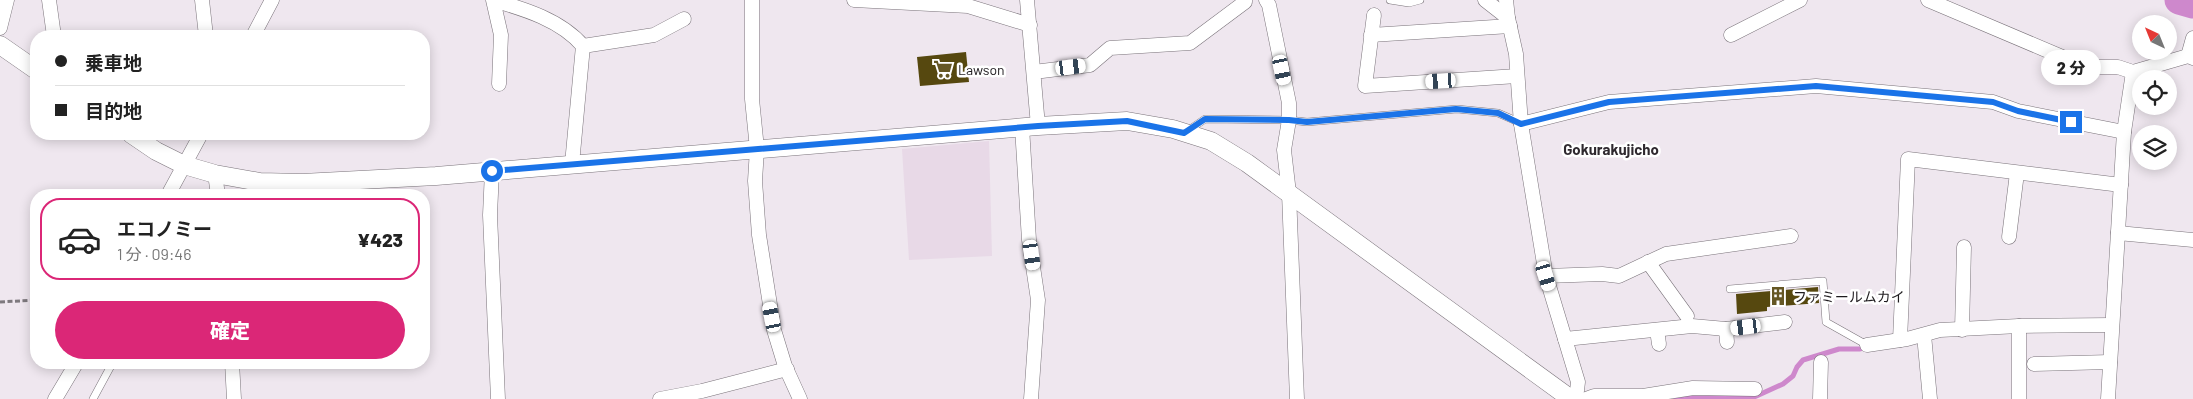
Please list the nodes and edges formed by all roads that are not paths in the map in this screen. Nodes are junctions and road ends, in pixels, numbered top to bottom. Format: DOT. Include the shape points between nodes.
graph roads {
  1 [pos="7,0"];
  2 [pos="48,0"];
  3 [pos="202,0"];
  4 [pos="272,0"];
  5 [pos="752,0"];
  6 [pos="854,0"];
  7 [pos="1027,0"];
  8 [pos="1245,0"];
  9 [pos="1266,0"];
  10 [pos="1390,0"];
  11 [pos="1420,0"];
  12 [pos="1484,0"];
  13 [pos="1506,0"];
  14 [pos="1800,0"];
  15 [pos="1928,0"];
  16 [pos="528,5"];
  17 [pos="1374,16"];
  18 [pos="684,18"];
  19 [pos="1509,22"];
  20 [pos="1030,25"];
  21 [pos="0,28"];
  22 [pos="53,30"];
  23 [pos="205,30"];
  24 [pos="255,30"];
  25 [pos="1371,35"];
  26 [pos="1731,35"];
  27 [pos="2193,38"];
  28 [pos="0,45"];
  29 [pos="583,46"];
  30 [pos="2191,57"];
  31 [pos="30,66"];
  32 [pos="2141,70"];
  33 [pos="1034,72"];
  34 [pos="2132,72"];
  35 [pos="1517,76"];
  36 [pos="2132,79"];
  37 [pos="500,84"];
  38 [pos="1289,120"];
  39 [pos="1521,124"];
  40 [pos="1030,126"];
  41 [pos="2124,132"];
  42 [pos="1184,133"];
  43 [pos="140,140"];
  44 [pos="198,140"];
  45 [pos="757,148"];
  46 [pos="572,164"];
  47 [pos="184,165"];
  48 [pos="492,171"];
  49 [pos="2017,172"];
  50 [pos="215,174"];
  51 [pos="2121,185"];
  52 [pos="171,189"];
  53 [pos="217,189"];
  54 [pos="1289,192"];
  55 [pos="2118,233"];
  56 [pos="1791,236"];
  57 [pos="2009,237"];
  58 [pos="2193,240"];
  59 [pos="1964,247"];
  60 [pos="1648,262"];
  61 [pos="1546,276"];
  62 [pos="1730,289"];
  63 [pos="1687,316"];
  64 [pos="1785,322"];
  65 [pos="2112,325"];
  66 [pos="2019,326"];
  67 [pos="1962,330"];
  68 [pos="1924,334"];
  69 [pos="1565,339"];
  70 [pos="1900,340"];
  71 [pos="1867,344"];
  72 [pos="1821,362"];
  73 [pos="2110,362"];
  74 [pos="2034,364"];
  75 [pos="73,369"];
  76 [pos="109,369"];
  77 [pos="232,369"];
  78 [pos="787,369"];
  79 [pos="1755,389"];
  80 [pos="1816,395"];
  81 [pos="55,399"];
  82 [pos="93,399"];
  83 [pos="234,399"];
  84 [pos="498,399"];
  85 [pos="660,399"];
  86 [pos="800,399"];
  87 [pos="1031,399"];
  88 [pos="1297,399"];
  89 [pos="1571,399"];
  90 [pos="1576,399"];
  91 [pos="1586,399"];
  92 [pos="1930,399"];
  93 [pos="2020,399"];
  94 [pos="2108,399"];
  1 -- 21 [label="street"];
  2 -- 22 [label="street"];
  3 -- 23 [label="street"];
  4 -- 24 [label="street"];
  5 -- 45 [label="street" via="752,99"];
  6 -- 20 [label="street" via="968,6"];
  7 -- 20 [label="street"];
  8 -- 33 [label="street" via="1190,43 1110,48 1090,65"];
  9 -- 38 [label="street" via="1289,103"];
  10 -- 11 [label="lane" via="1409,3"];
  12 -- 19 [label="street"];
  13 -- 19 [label="street"];
  14 -- 26 [label="street"];
  15 -- 34 [label="street" via="2074,62"];
  16 -- 29 [label="street" via="574,35"];
  16 -- 37 [label="street" via="492,0 501,35"];
  17 -- 25 [label="street"];
  18 -- 29 [label="street" via="655,39"];
  19 -- 25 [label="street"];
  19 -- 35 [label="street"];
  20 -- 33 [label="street"];
  25 -- 35 [label="street" via="1365,86"];
  27 -- 30 [label="street"];
  28 -- 31 [label="street"];
  29 -- 46 [label="street"];
  30 -- 32 [label="street"];
  33 -- 40 [label="street"];
  35 -- 39 [label="street"];
  36 -- 41 [label="street"];
  38 -- 39 [label="lane" via="1307,122 1456,109 1498,113"];
  38 -- 42 [label="lane" via="1205,119"];
  38 -- 54 [label="street" via="1284,150"];
  39 -- 41 [label="street" via="1609,102 1816,86 1993,102 2018,111"];
  39 -- 61 [label="street"];
  40 -- 42 [label="street" via="1127,121"];
  40 -- 45 [label="street"];
  40 -- 87 [label="street" via="1029,240 1038,300"];
  41 -- 51 [label="street"];
  42 -- 54 [label="street" via="1211,141"];
  43 -- 47 [label="street"];
  44 -- 47 [label="street"];
  45 -- 46 [label="street"];
  45 -- 78 [label="street" via="755,182 759,235 774,330"];
  46 -- 48 [label="street"];
  47 -- 50 [label="street"];
  47 -- 52 [label="street"];
  48 -- 50 [label="street" via="302,183 260,182"];
  48 -- 84 [label="street" via="490,215"];
  49 -- 51 [label="street"];
  49 -- 57 [label="street"];
  49 -- 70 [label="street" via="1908,160"];
  50 -- 53 [label="street"];
  51 -- 55 [label="street"];
  54 -- 88 [label="street"];
  54 -- 89 [label="street"];
  55 -- 58 [label="street"];
  55 -- 65 [label="street"];
  56 -- 60 [label="street" via="1666,254"];
  59 -- 67 [label="street"];
  60 -- 61 [label="street" via="1619,276"];
  60 -- 63 [label="street"];
  61 -- 69 [label="street"];
  62 -- 71 [label="lane" via="1823,281 1826,322"];
  64 -- 69 [label="street" via="1726,336 1692,326 1658,337"];
  65 -- 66 [label="street"];
  65 -- 73 [label="street"];
  66 -- 67 [label="street"];
  66 -- 93 [label="street"];
  67 -- 68 [label="street"];
  68 -- 70 [label="street"];
  68 -- 92 [label="street"];
  69 -- 90 [label="street" via="1578,382"];
  70 -- 71 [label="street"];
  72 -- 80 [label="street"];
  73 -- 74 [label="street"];
  73 -- 94 [label="street"];
  75 -- 81 [label="street"];
  76 -- 82 [label="lane"];
  77 -- 83 [label="street"];
  78 -- 85 [label="street"];
  78 -- 86 [label="street"];
  79 -- 91 [label="street" via="1666,386 1643,396 1594,396"];
}
